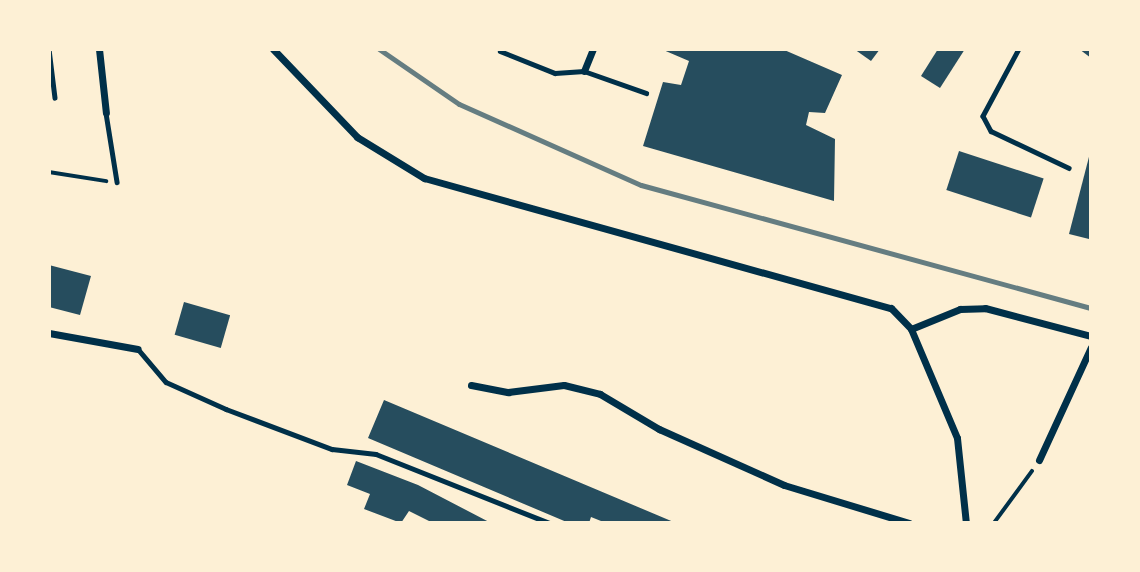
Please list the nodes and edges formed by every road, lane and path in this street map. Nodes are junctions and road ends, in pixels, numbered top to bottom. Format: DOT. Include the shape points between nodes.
graph roads {
  1 [pos="49,49"];
  2 [pos="99,49"];
  3 [pos="274,49"];
  4 [pos="593,49"];
  5 [pos="1019,49"];
  6 [pos="500,51"];
  7 [pos="584,71"];
  8 [pos="646,93"];
  9 [pos="55,99"];
  10 [pos="106,113"];
  11 [pos="1069,167"];
  12 [pos="49,172"];
  13 [pos="117,182"];
  14 [pos="911,329"];
  15 [pos="49,333"];
  16 [pos="1091,336"];
  17 [pos="1091,347"];
  18 [pos="138,349"];
  19 [pos="471,385"];
  20 [pos="1039,460"];
  21 [pos="549,523"];
  22 [pos="909,523"];
  23 [pos="966,523"];
  24 [pos="994,523"];
  1 -- 9 [label="lane"];
  2 -- 10 [label="street"];
  3 -- 14 [label="street" via="357,137 425,178 871,301 891,308"];
  4 -- 7 [label="street"];
  5 -- 11 [label="lane" via="982,116 991,131"];
  6 -- 7 [label="lane" via="555,73"];
  7 -- 8 [label="lane"];
  10 -- 13 [label="lane"];
  12 -- 13 [label="path"];
  14 -- 16 [label="street" via="960,309 985,308"];
  14 -- 23 [label="street" via="957,438"];
  15 -- 18 [label="street"];
  17 -- 20 [label="street"];
  18 -- 21 [label="lane" via="166,382 226,409 332,449 376,454"];
  19 -- 22 [label="street" via="508,392 564,385 600,394 659,429 784,485"];
  20 -- 24 [label="path"];
}
